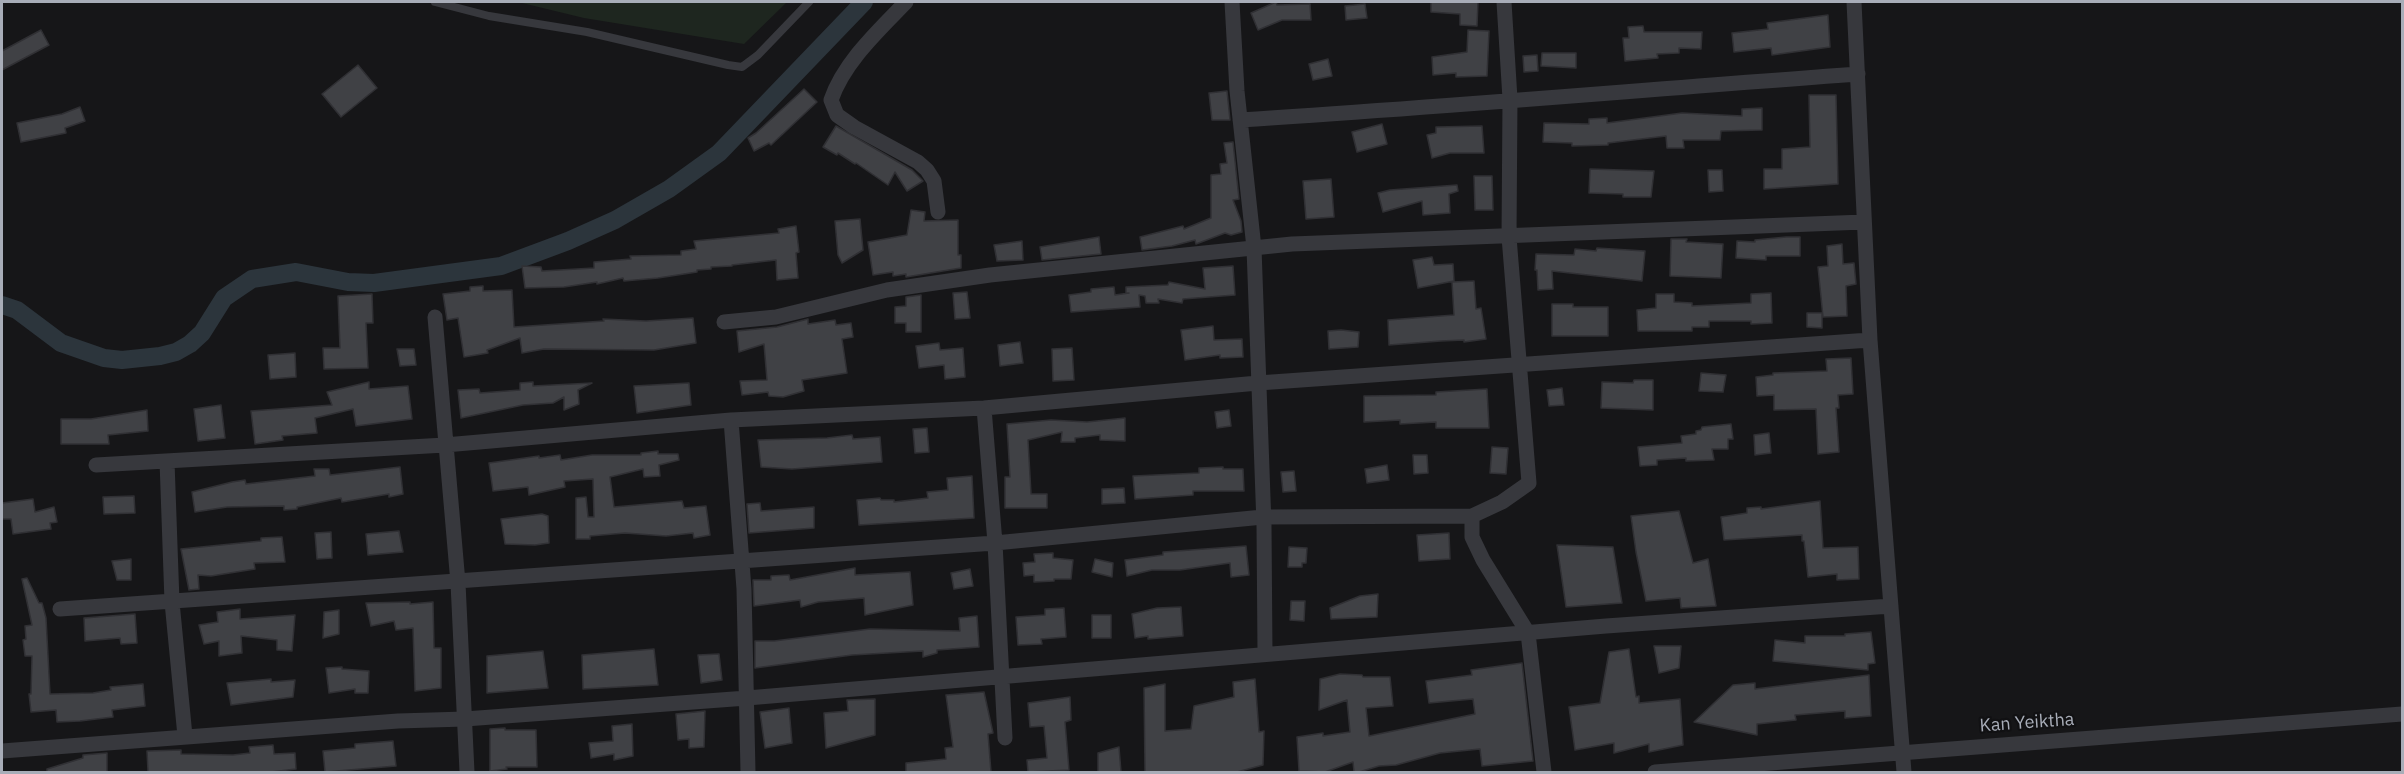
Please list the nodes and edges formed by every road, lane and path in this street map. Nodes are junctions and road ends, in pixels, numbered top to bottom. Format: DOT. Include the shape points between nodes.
graph roads {
  1 [pos="435,2"];
  2 [pos="809,2"];
  3 [pos="906,2"];
  4 [pos="1232,2"];
  5 [pos="1504,2"];
  6 [pos="1854,2"];
  7 [pos="1858,74"];
  8 [pos="1510,99"];
  9 [pos="1240,120"];
  10 [pos="938,212"];
  11 [pos="1864,222"];
  12 [pos="1509,237"];
  13 [pos="1254,248"];
  14 [pos="435,318"];
  15 [pos="724,322"];
  16 [pos="1869,340"];
  17 [pos="1520,363"];
  18 [pos="1258,383"];
  19 [pos="984,408"];
  20 [pos="731,420"];
  21 [pos="445,445"];
  22 [pos="166,461"];
  23 [pos="96,465"];
  24 [pos="1472,516"];
  25 [pos="1263,517"];
  26 [pos="995,543"];
  27 [pos="742,562"];
  28 [pos="458,583"];
  29 [pos="172,602"];
  30 [pos="1891,606"];
  31 [pos="60,609"];
  32 [pos="1528,633"];
  33 [pos="1265,654"];
  34 [pos="1001,678"];
  35 [pos="747,698"];
  36 [pos="2403,714"];
  37 [pos="465,719"];
  38 [pos="185,736"];
  39 [pos="1005,738"];
  40 [pos="2,751"];
  41 [pos="1903,752"];
  42 [pos="467,772"];
  43 [pos="748,772"];
  44 [pos="1544,772"];
  45 [pos="1655,772"];
  46 [pos="1904,772"];
  1 -- 2 [label="lane" via="742,67 758,56"];
  3 -- 10 [label="street" via="850,66 837,83 831,100 837,115 927,170 934,181"];
  4 -- 9 [label="street"];
  5 -- 8 [label="street"];
  6 -- 7 [label="street"];
  7 -- 8 [label="street"];
  7 -- 11 [label="street"];
  8 -- 9 [label="street"];
  8 -- 12 [label="street"];
  9 -- 13 [label="street"];
  11 -- 12 [label="street"];
  11 -- 16 [label="street"];
  12 -- 13 [label="street"];
  12 -- 17 [label="street"];
  13 -- 15 [label="street" via="990,275 887,290 776,317"];
  13 -- 18 [label="street"];
  14 -- 21 [label="street"];
  16 -- 17 [label="street"];
  16 -- 30 [label="street"];
  17 -- 18 [label="street"];
  17 -- 24 [label="street" via="1529,483"];
  18 -- 19 [label="street"];
  18 -- 25 [label="street"];
  19 -- 20 [label="street"];
  19 -- 26 [label="street"];
  20 -- 21 [label="street"];
  20 -- 27 [label="street"];
  21 -- 22 [label="street"];
  21 -- 28 [label="street"];
  22 -- 23 [label="street"];
  22 -- 29 [label="street"];
  24 -- 25 [label="street"];
  24 -- 32 [label="street" via="1475,545"];
  25 -- 26 [label="street"];
  25 -- 33 [label="street"];
  26 -- 27 [label="street"];
  26 -- 34 [label="street"];
  27 -- 28 [label="street"];
  27 -- 35 [label="street"];
  28 -- 29 [label="street"];
  28 -- 37 [label="street"];
  29 -- 31 [label="street"];
  29 -- 38 [label="street"];
  30 -- 32 [label="street"];
  30 -- 41 [label="street"];
  32 -- 33 [label="street"];
  32 -- 44 [label="street"];
  33 -- 34 [label="street"];
  34 -- 35 [label="street"];
  34 -- 39 [label="street"];
  35 -- 37 [label="street"];
  35 -- 43 [label="street"];
  36 -- 41 [label="street, Kan Yeiktha"];
  37 -- 38 [label="street"];
  37 -- 42 [label="street"];
  38 -- 40 [label="street"];
  41 -- 45 [label="street, Kan Yeiktha"];
  41 -- 46 [label="street"];
}
